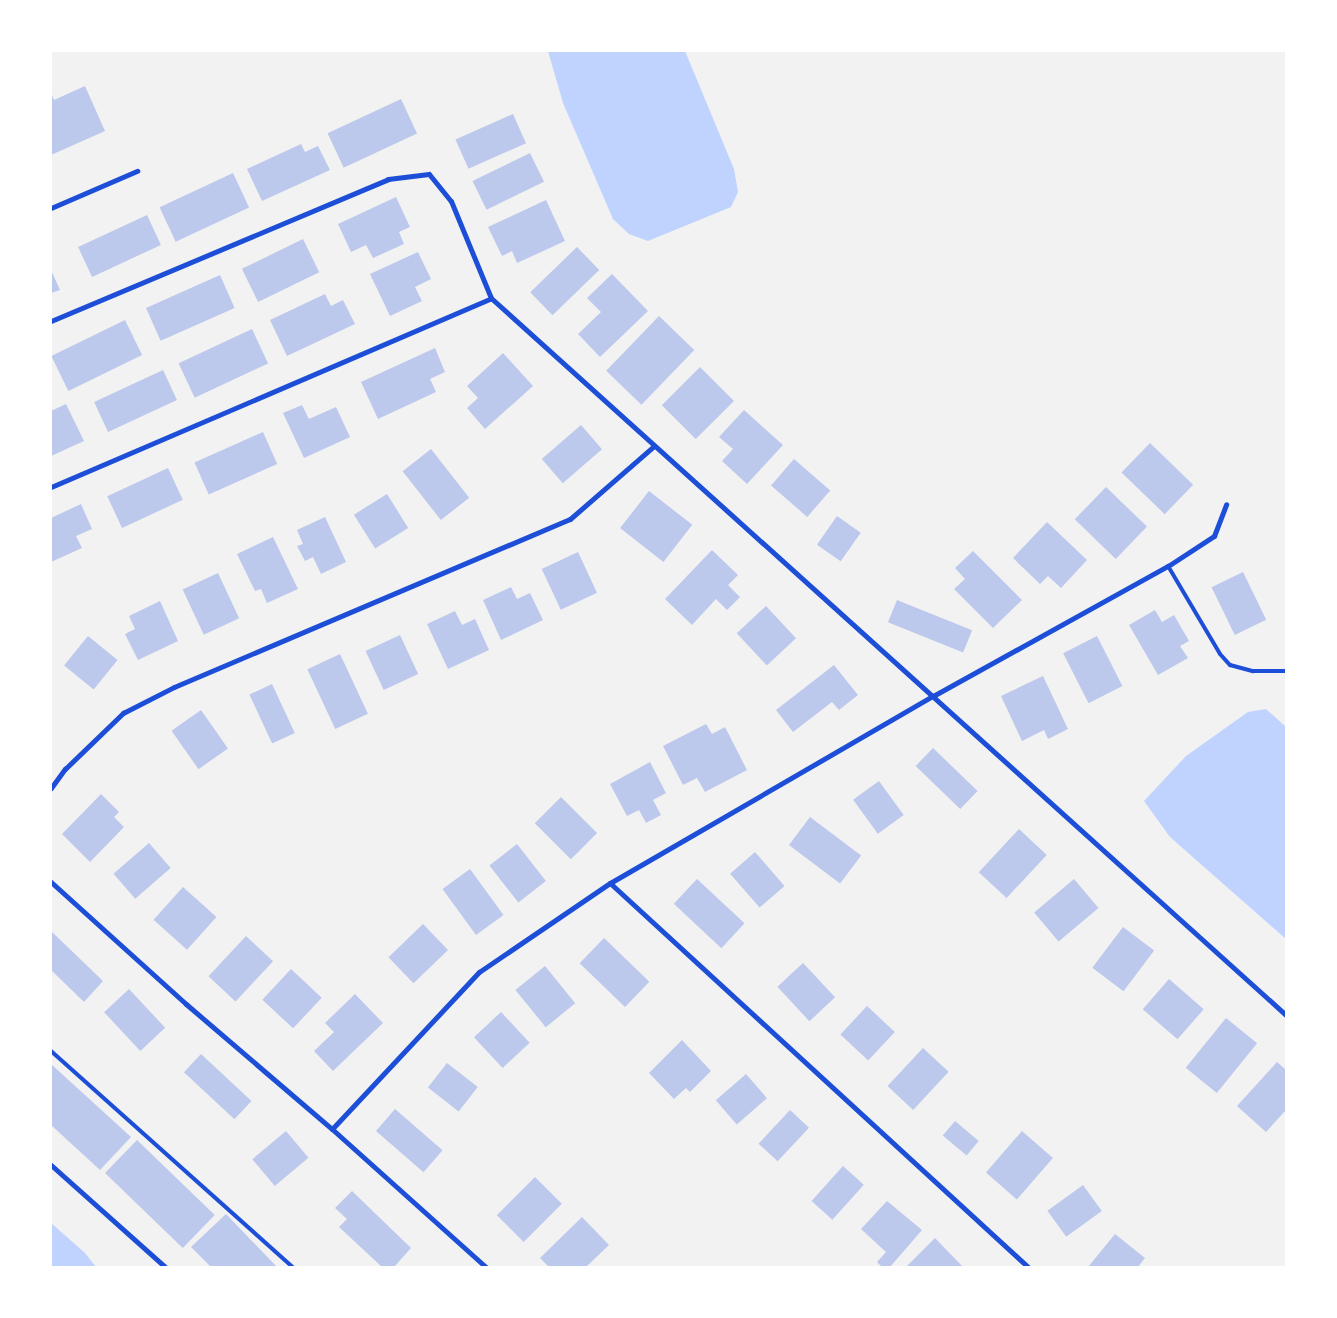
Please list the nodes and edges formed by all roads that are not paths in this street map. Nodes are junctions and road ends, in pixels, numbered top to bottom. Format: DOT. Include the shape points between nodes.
graph roads {
  1 [pos="137,171"];
  2 [pos="51,208"];
  3 [pos="492,298"];
  4 [pos="51,321"];
  5 [pos="654,446"];
  6 [pos="51,487"];
  7 [pos="1226,504"];
  8 [pos="1168,566"];
  9 [pos="1286,671"];
  10 [pos="933,696"];
  11 [pos="51,788"];
  12 [pos="51,882"];
  13 [pos="610,883"];
  14 [pos="1286,1015"];
  15 [pos="51,1051"];
  16 [pos="332,1129"];
  17 [pos="51,1165"];
  18 [pos="165,1267"];
  19 [pos="293,1267"];
  20 [pos="486,1267"];
  21 [pos="1028,1267"];
  1 -- 2 [label="street"];
  3 -- 4 [label="street" via="451,201 429,174 388,179"];
  3 -- 5 [label="street"];
  3 -- 6 [label="street"];
  5 -- 10 [label="street"];
  5 -- 11 [label="street" via="570,520 174,688 123,713 65,769"];
  7 -- 8 [label="street" via="1214,536"];
  8 -- 9 [label="lane" via="1220,654 1230,664 1253,671"];
  8 -- 10 [label="street"];
  10 -- 13 [label="street"];
  10 -- 14 [label="street"];
  12 -- 16 [label="street" via="186,1004"];
  13 -- 16 [label="street" via="479,972"];
  13 -- 21 [label="street"];
  15 -- 19 [label="lane"];
  16 -- 20 [label="street"];
  17 -- 18 [label="street"];
}
